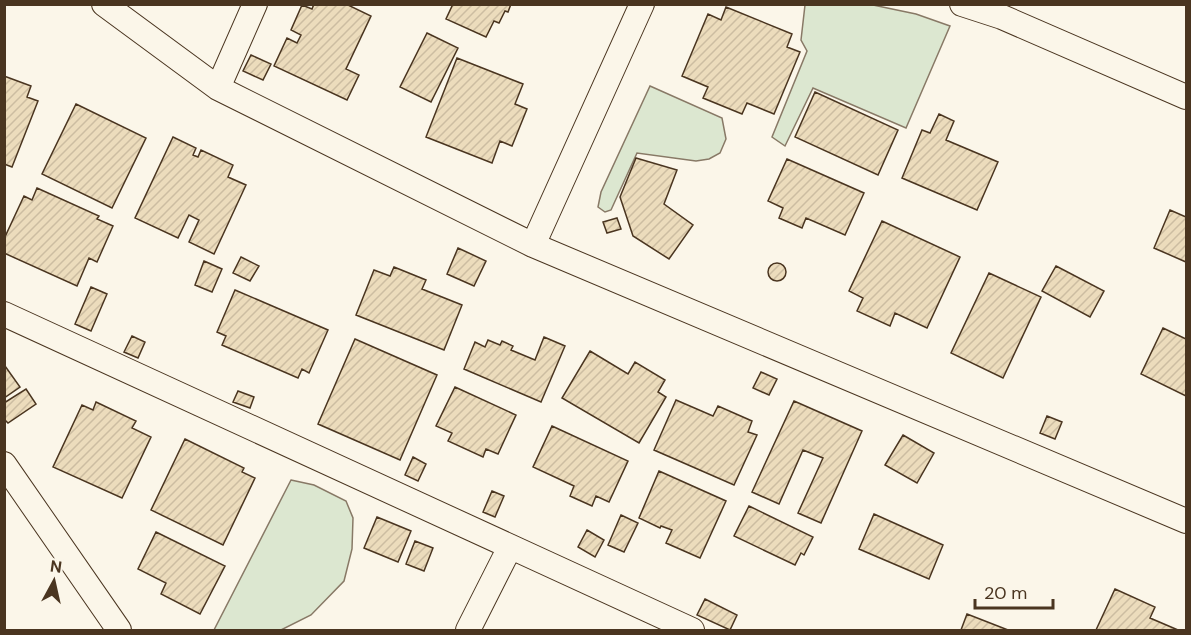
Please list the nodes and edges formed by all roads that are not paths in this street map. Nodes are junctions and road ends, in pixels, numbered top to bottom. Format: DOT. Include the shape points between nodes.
graph roads {
  1 [pos="104,4"];
  2 [pos="255,4"];
  3 [pos="642,4"];
  4 [pos="962,4"];
  5 [pos="218,88"];
  6 [pos="1186,97"];
  7 [pos="533,245"];
  8 [pos="4,314"];
  9 [pos="4,464"];
  10 [pos="1186,521"];
  11 [pos="510,546"];
  12 [pos="118,630"];
  13 [pos="468,630"];
  14 [pos="692,630"];
  1 -- 5 [label="street"];
  2 -- 5 [label="street"];
  3 -- 7 [label="street"];
  4 -- 6 [label="street" via="1002,17"];
  5 -- 7 [label="street"];
  7 -- 10 [label="street"];
  8 -- 11 [label="street"];
  9 -- 12 [label="street"];
  11 -- 13 [label="street"];
  11 -- 14 [label="street"];
}
